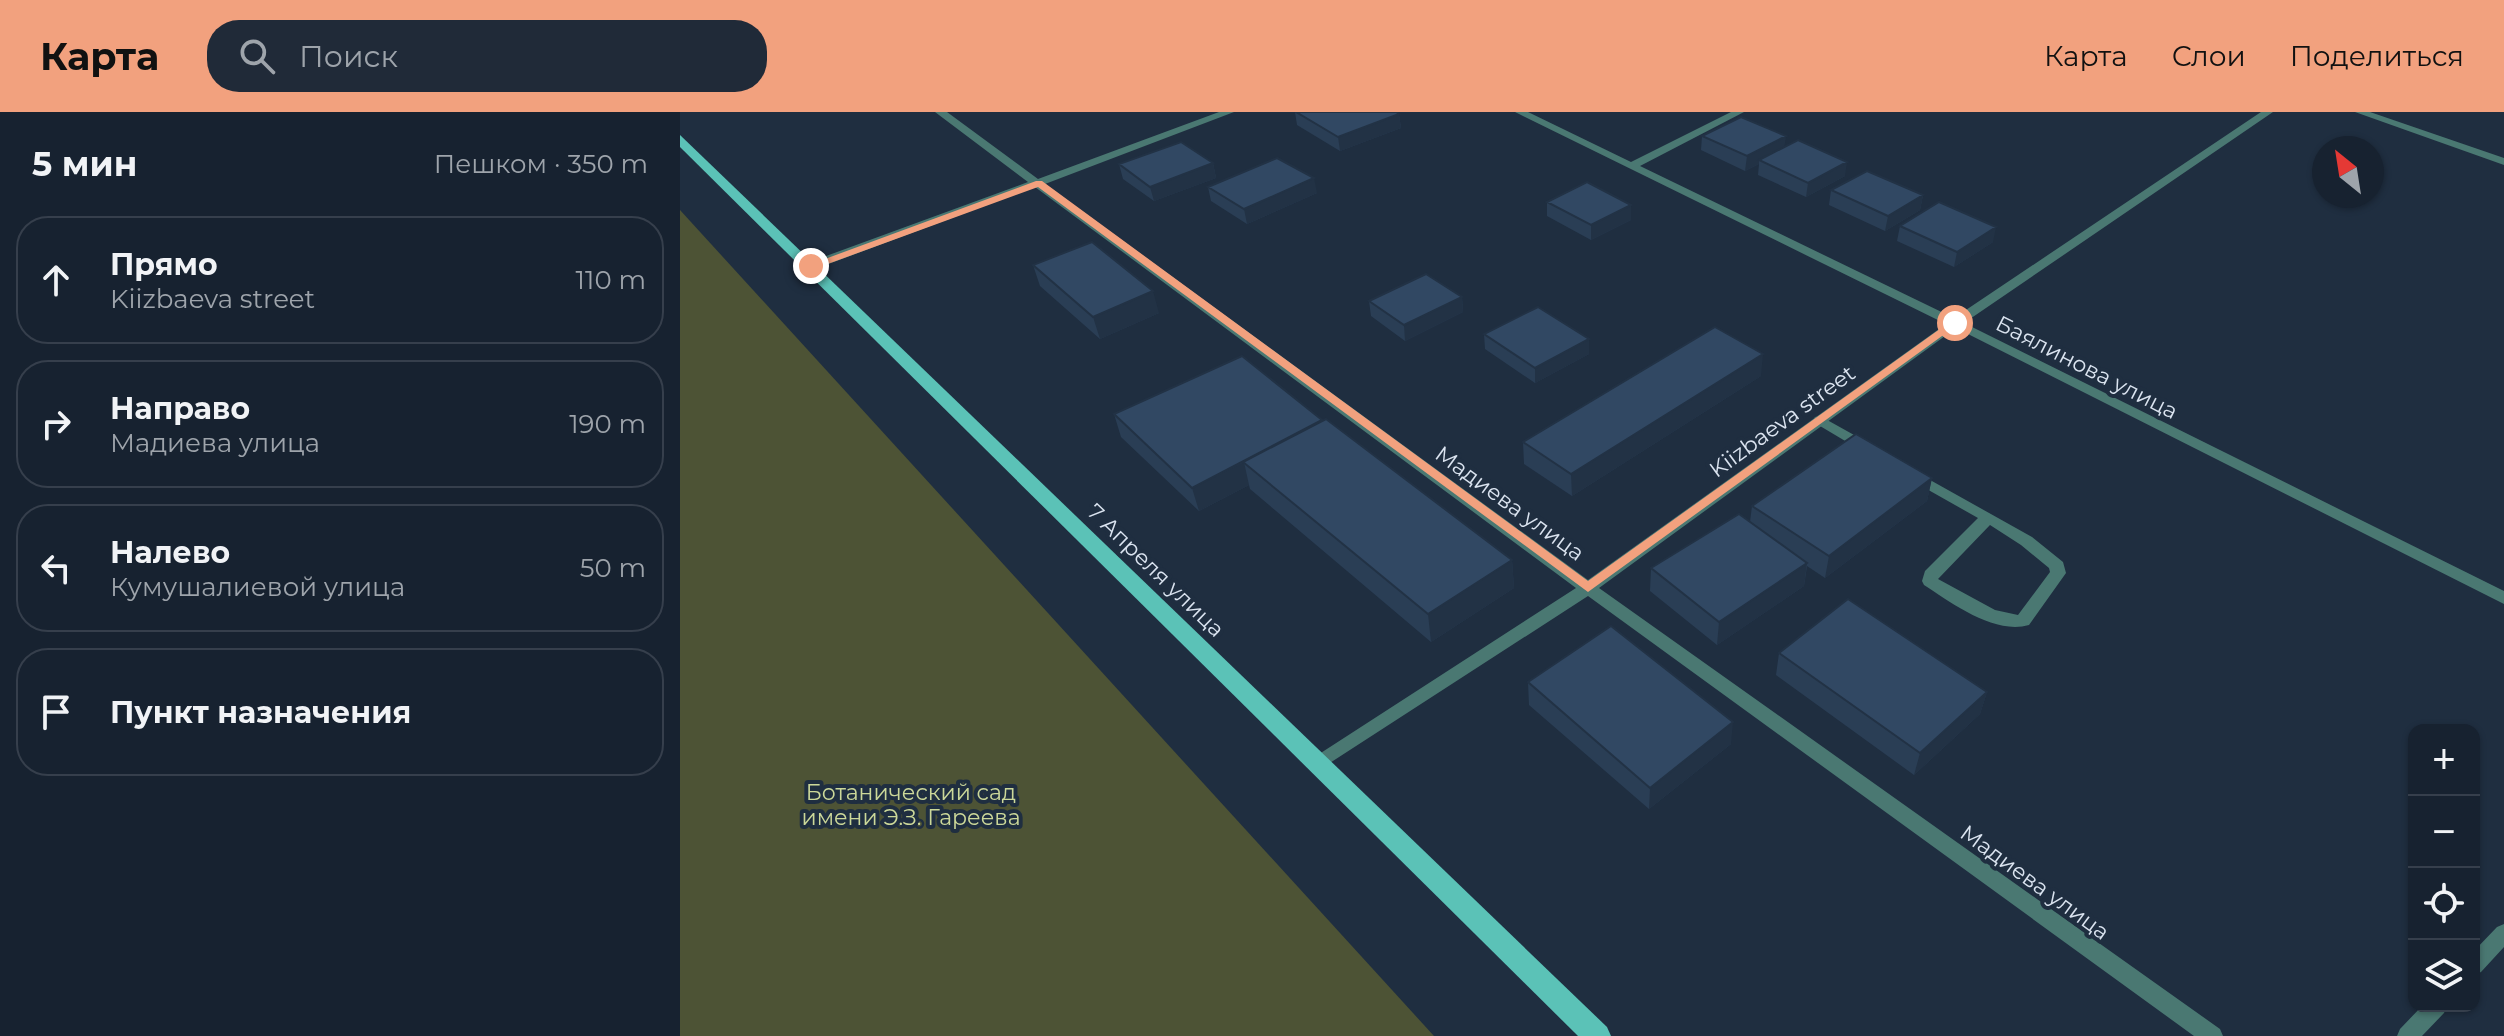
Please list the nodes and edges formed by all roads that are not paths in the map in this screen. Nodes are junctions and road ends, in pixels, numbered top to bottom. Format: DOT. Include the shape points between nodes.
graph roads {
  1 [pos="940,112"];
  2 [pos="1229,112"];
  3 [pos="1520,112"];
  4 [pos="1739,112"];
  5 [pos="2268,112"];
  6 [pos="2360,112"];
  7 [pos="680,139"];
  8 [pos="2504,162"];
  9 [pos="1631,166"];
  10 [pos="1039,183"];
  11 [pos="811,266"];
  12 [pos="1955,323"];
  13 [pos="1820,420"];
  14 [pos="1987,519"];
  15 [pos="1588,588"];
  16 [pos="2504,598"];
  17 [pos="1319,763"];
  18 [pos="2504,933"];
  19 [pos="2480,959"];
  20 [pos="2430,1012"];
  21 [pos="1597,1036"];
  22 [pos="2212,1036"];
  23 [pos="2408,1036"];
  1 -- 10 [label="street, Мадиева улица"];
  2 -- 10 [label="street"];
  3 -- 9 [label="street, Баялинова улица"];
  4 -- 9 [label="street"];
  5 -- 12 [label="street, Kiizbaeva street"];
  6 -- 8 [label="street"];
  7 -- 11 [label="main road, 7 Апреля улица"];
  9 -- 12 [label="street, Баялинова улица"];
  10 -- 11 [label="street"];
  10 -- 15 [label="street, Мадиева улица"];
  11 -- 17 [label="main road, 7 Апреля улица"];
  12 -- 13 [label="street, Kiizbaeva street"];
  12 -- 16 [label="street, Баялинова улица"];
  13 -- 14 [label="street"];
  13 -- 15 [label="street, Kiizbaeva street"];
  14 -- 14 [label="street" via="2057,566 2058,573 2018,623 2001,620 1929,578"];
  15 -- 17 [label="street, Kiizbaeva street"];
  15 -- 22 [label="street, Мадиева улица"];
  17 -- 21 [label="main road, 7 Апреля улица"];
  18 -- 19 [label="street"];
  20 -- 23 [label="street"];
}
